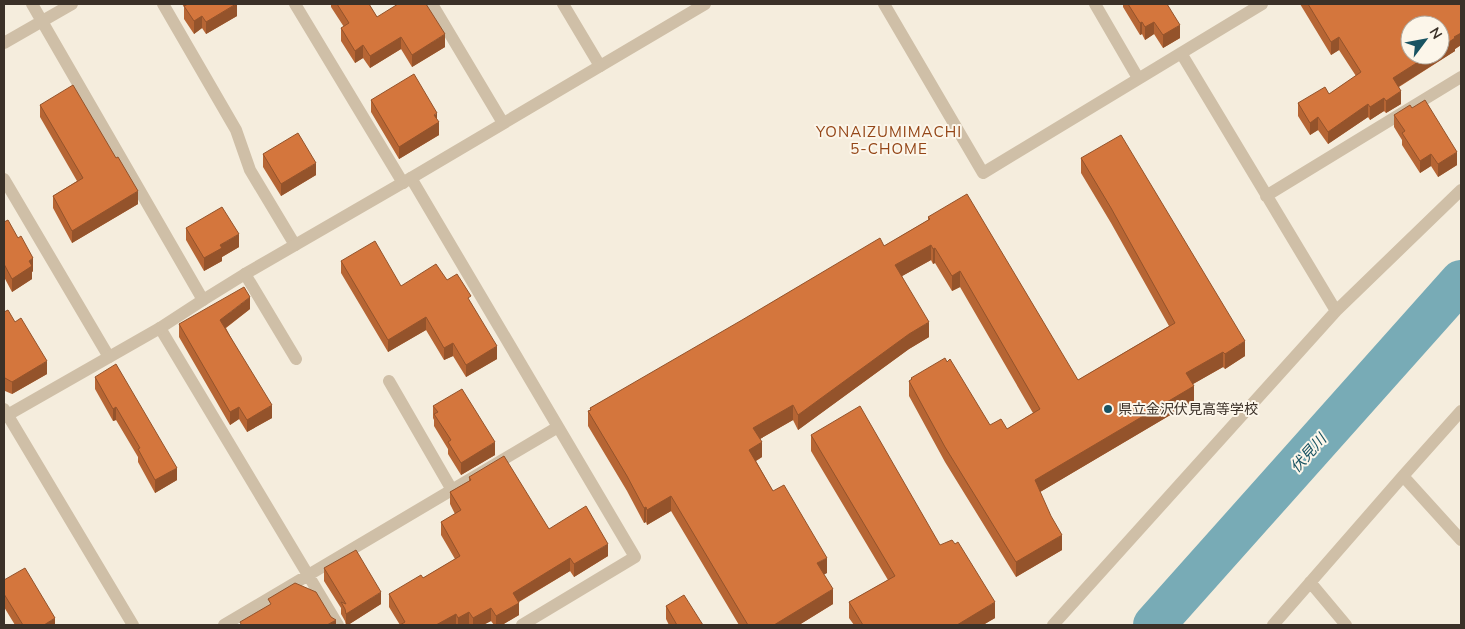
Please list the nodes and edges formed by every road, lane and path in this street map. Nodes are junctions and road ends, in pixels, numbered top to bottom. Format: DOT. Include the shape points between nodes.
graph roads {
  1 [pos="32,4"];
  2 [pos="72,4"];
  3 [pos="163,4"];
  4 [pos="295,4"];
  5 [pos="432,4"];
  6 [pos="564,4"];
  7 [pos="704,4"];
  8 [pos="884,4"];
  9 [pos="1096,4"];
  10 [pos="1262,4"];
  11 [pos="42,21"];
  12 [pos="4,43"];
  13 [pos="1181,53"];
  14 [pos="600,66"];
  15 [pos="1461,77"];
  16 [pos="1138,78"];
  17 [pos="503,123"];
  18 [pos="4,179"];
  19 [pos="407,180"];
  20 [pos="1461,190"];
  21 [pos="1266,196"];
  22 [pos="295,245"];
  23 [pos="245,274"];
  24 [pos="203,300"];
  25 [pos="1336,311"];
  26 [pos="160,328"];
  27 [pos="109,357"];
  28 [pos="296,359"];
  29 [pos="389,381"];
  30 [pos="1461,411"];
  31 [pos="5,414"];
  32 [pos="558,427"];
  33 [pos="1403,476"];
  34 [pos="452,490"];
  35 [pos="1461,540"];
  36 [pos="307,576"];
  37 [pos="1310,582"];
  38 [pos="134,625"];
  39 [pos="224,625"];
  40 [pos="338,625"];
  41 [pos="522,625"];
  42 [pos="1053,625"];
  43 [pos="1273,625"];
  44 [pos="1346,625"];
  1 -- 11 [label="street"];
  2 -- 11 [label="street"];
  3 -- 22 [label="street" via="236,130 250,170"];
  4 -- 19 [label="street"];
  5 -- 17 [label="street"];
  6 -- 14 [label="street"];
  7 -- 14 [label="street"];
  8 -- 16 [label="street" via="982,173"];
  9 -- 16 [label="street"];
  10 -- 13 [label="street"];
  11 -- 12 [label="street"];
  11 -- 24 [label="street"];
  13 -- 16 [label="street"];
  13 -- 21 [label="street"];
  14 -- 17 [label="street"];
  15 -- 21 [label="street"];
  17 -- 19 [label="street"];
  18 -- 27 [label="street"];
  19 -- 22 [label="street"];
  19 -- 32 [label="street"];
  20 -- 25 [label="street"];
  21 -- 25 [label="street"];
  22 -- 23 [label="street"];
  23 -- 24 [label="street"];
  23 -- 28 [label="street"];
  24 -- 26 [label="street"];
  25 -- 42 [label="street"];
  26 -- 27 [label="street"];
  26 -- 36 [label="street"];
  27 -- 31 [label="street"];
  29 -- 34 [label="street"];
  30 -- 33 [label="street"];
  31 -- 38 [label="street"];
  32 -- 34 [label="street"];
  32 -- 41 [label="street" via="635,557"];
  33 -- 35 [label="street"];
  33 -- 37 [label="street"];
  34 -- 36 [label="street"];
  36 -- 39 [label="street"];
  36 -- 40 [label="street"];
  37 -- 43 [label="street"];
  37 -- 44 [label="street"];
}
